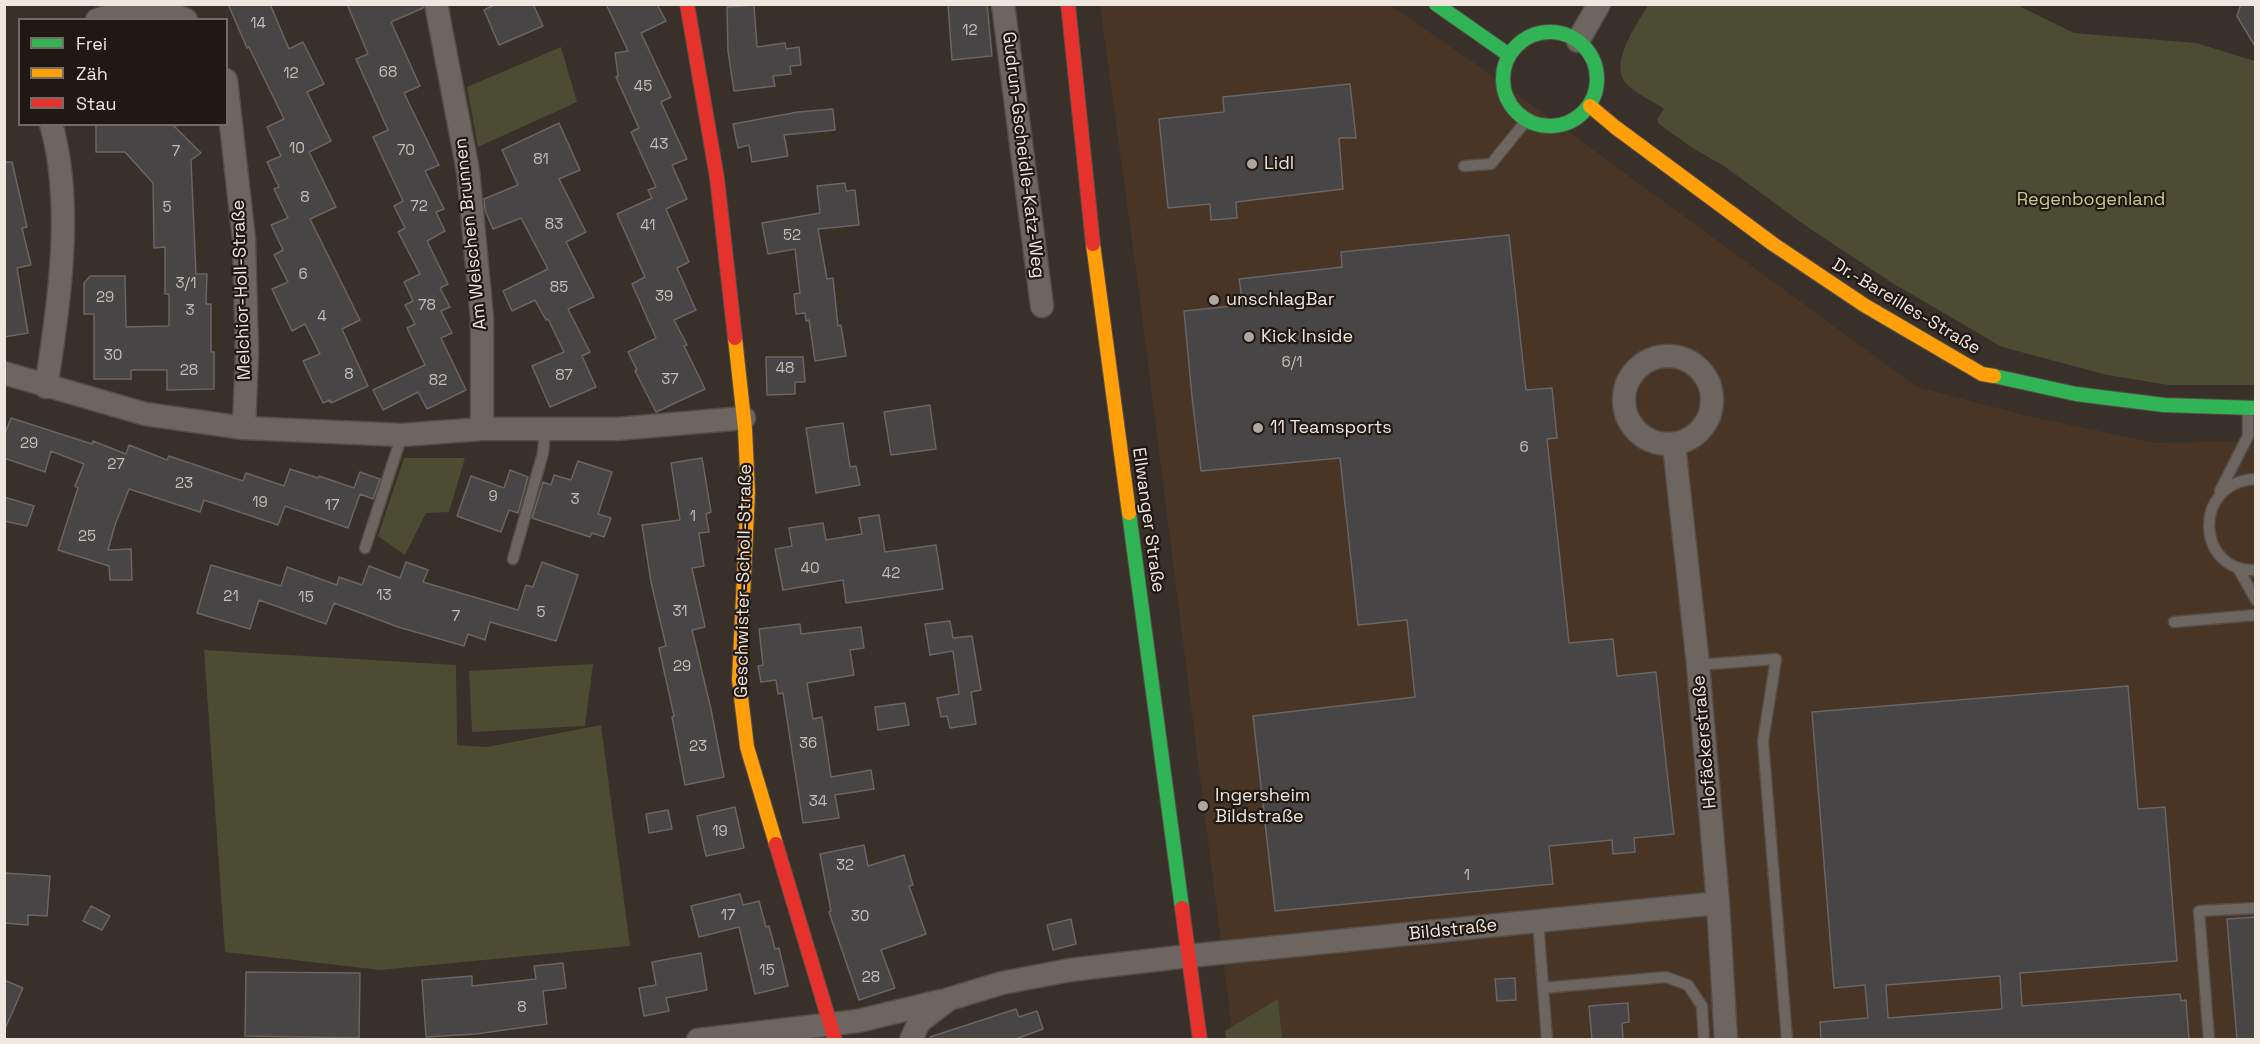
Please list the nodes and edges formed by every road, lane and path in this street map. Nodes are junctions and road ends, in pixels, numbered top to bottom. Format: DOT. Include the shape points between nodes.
graph roads {
  1 [pos="436,4"];
  2 [pos="687,4"];
  3 [pos="1003,4"];
  4 [pos="1068,4"];
  5 [pos="1436,4"];
  6 [pos="1599,4"];
  7 [pos="101,18"];
  8 [pos="179,18"];
  9 [pos="1578,41"];
  10 [pos="1509,54"];
  11 [pos="228,98"];
  12 [pos="1590,106"];
  13 [pos="1526,121"];
  14 [pos="52,126"];
  15 [pos="1464,166"];
  16 [pos="1042,306"];
  17 [pos="4,373"];
  18 [pos="46,387"];
  19 [pos="2252,408"];
  20 [pos="744,418"];
  21 [pos="244,428"];
  22 [pos="482,429"];
  23 [pos="545,430"];
  24 [pos="402,435"];
  25 [pos="2248,436"];
  26 [pos="1674,445"];
  27 [pos="2256,448"];
  28 [pos="2256,479"];
  29 [pos="2218,495"];
  30 [pos="365,548"];
  31 [pos="513,559"];
  32 [pos="2238,568"];
  33 [pos="2256,570"];
  34 [pos="2256,600"];
  35 [pos="2256,615"];
  36 [pos="2174,622"];
  37 [pos="1698,666"];
  38 [pos="1718,903"];
  39 [pos="2256,908"];
  40 [pos="1538,921"];
  41 [pos="1188,956"];
  42 [pos="1543,988"];
  43 [pos="949,999"];
  44 [pos="833,1031"];
  45 [pos="698,1040"];
  46 [pos="911,1040"];
  47 [pos="1200,1040"];
  48 [pos="1547,1040"];
  49 [pos="1704,1040"];
  50 [pos="1726,1040"];
  51 [pos="1787,1040"];
  52 [pos="2209,1040"];
  1 -- 22 [label="street, Am Welschen Brunnen" via="468,171 482,318"];
  2 -- 20 [label="main road, Geschwister-Scholl-Straße" via="717,178"];
  3 -- 16 [label="street, Gudrun-Gscheidle-Katz-Weg"];
  4 -- 41 [label="main road, Ellwanger Straße" via="1095,257"];
  5 -- 10 [label="main road"];
  6 -- 9 [label="street"];
  7 -- 8 [label="street" via="108,14 161,13"];
  9 -- 10 [label="main road" via="1564,34 1533,35"];
  9 -- 12 [label="main road" via="1588,51 1598,78"];
  10 -- 13 [label="main road" via="1502,83 1514,111"];
  11 -- 21 [label="street, Melchior-Holl-Straße" via="244,240"];
  12 -- 13 [label="main road" via="1568,124 1539,126"];
  12 -- 19 [label="main road, Dr.-Bareilles-Straße" via="1800,262 1864,305 1982,374 2087,396 2164,405"];
  13 -- 15 [label="lane" via="1491,164"];
  14 -- 18 [label="street" via="59,152 63,228 59,308"];
  17 -- 18 [label="street"];
  18 -- 21 [label="street" via="145,414"];
  19 -- 25 [label="lane"];
  20 -- 23 [label="street" via="617,429"];
  20 -- 44 [label="main road, Geschwister-Scholl-Straße" via="748,492 739,680 747,747"];
  21 -- 24 [label="street"];
  22 -- 23 [label="street"];
  22 -- 24 [label="street"];
  23 -- 31 [label="lane" via="543,453"];
  24 -- 30 [label="lane"];
  25 -- 27 [label="lane"];
  25 -- 29 [label="lane"];
  26 -- 37 [label="street, Hofäckerstraße"];
  28 -- 29 [label="lane" via="2228,486"];
  29 -- 32 [label="lane" via="2208,523 2210,537 2216,550"];
  32 -- 33 [label="lane"];
  32 -- 34 [label="lane"];
  35 -- 36 [label="lane"];
  37 -- 38 [label="street, Hofäckerstraße"];
  37 -- 51 [label="lane" via="1776,659 1763,741"];
  38 -- 40 [label="street, Bildstraße"];
  38 -- 50 [label="street, Hofäckerstraße"];
  39 -- 52 [label="lane" via="2199,911"];
  40 -- 41 [label="street, Bildstraße"];
  40 -- 42 [label="lane"];
  41 -- 43 [label="street" via="1070,970 1002,983"];
  41 -- 47 [label="main road, Ellwanger Straße"];
  42 -- 48 [label="lane"];
  42 -- 49 [label="lane" via="1666,977 1688,985 1702,1006"];
  43 -- 44 [label="street"];
  43 -- 46 [label="street" via="919,1022"];
  44 -- 45 [label="street"];
}
